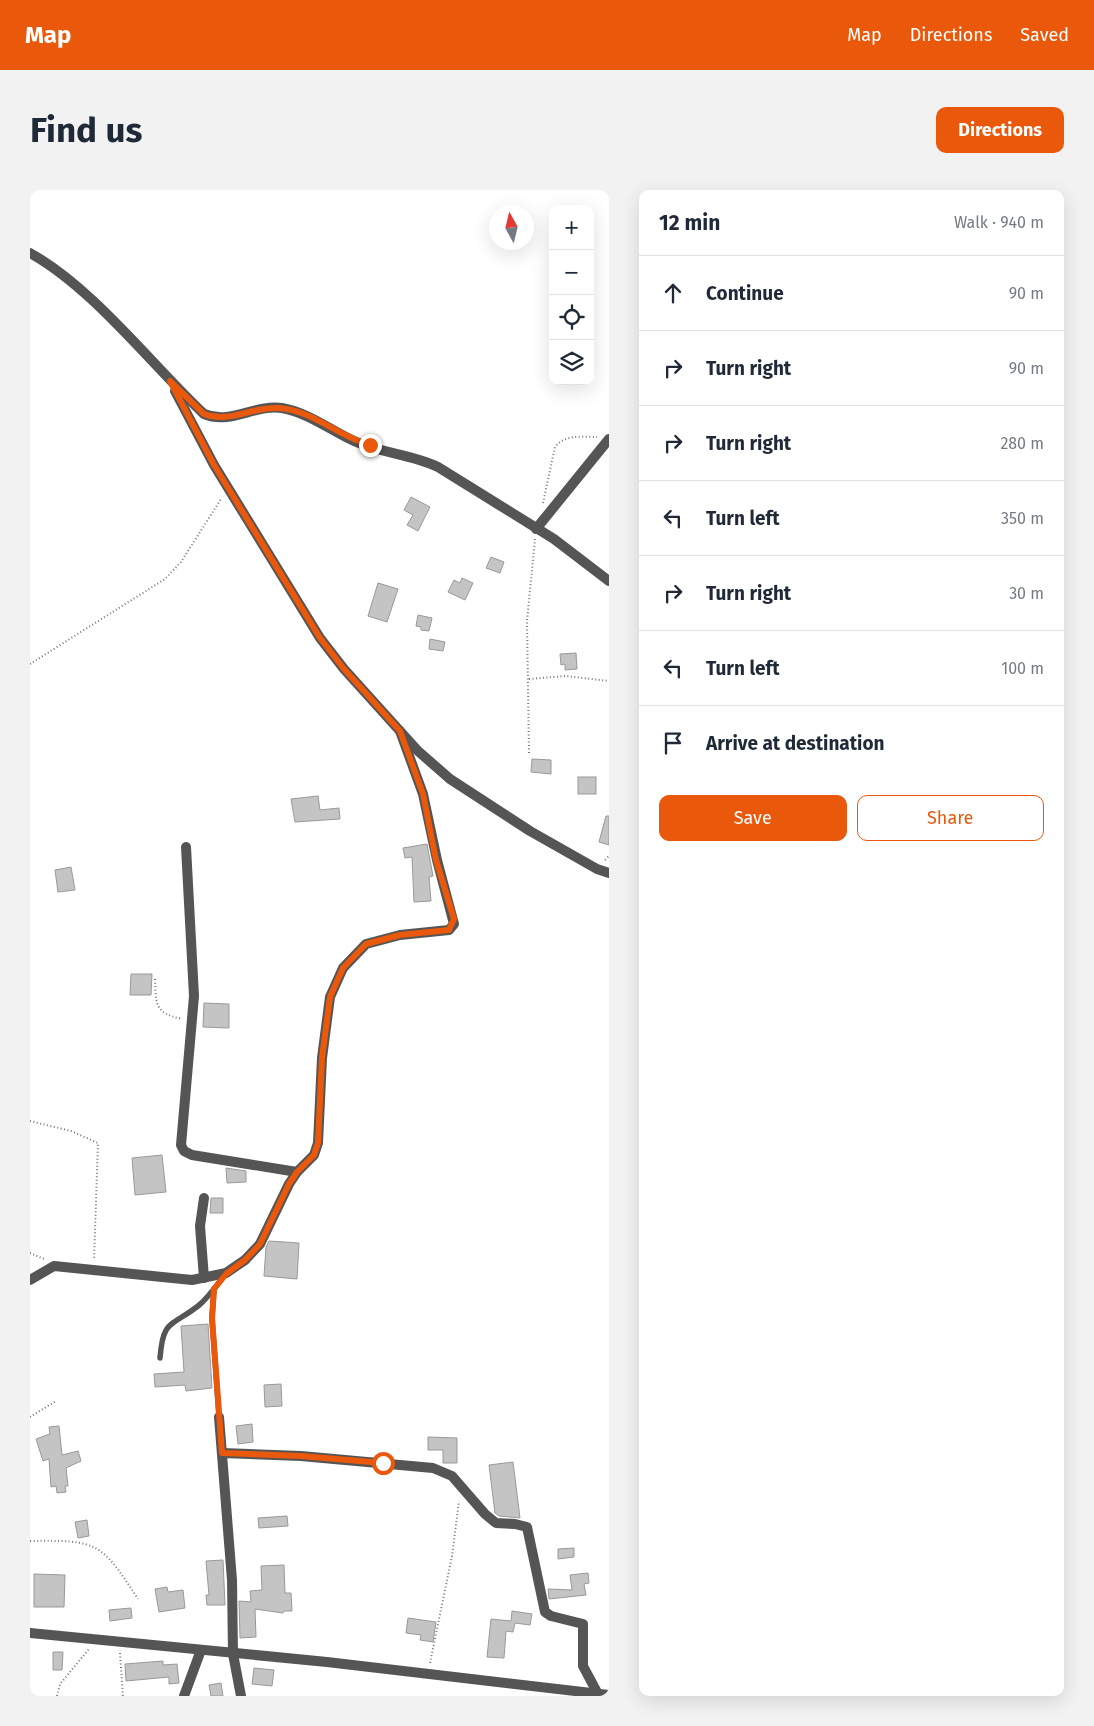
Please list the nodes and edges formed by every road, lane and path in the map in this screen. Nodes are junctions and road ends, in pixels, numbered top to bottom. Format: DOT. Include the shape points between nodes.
graph roads {
  1 [pos="30,253"];
  2 [pos="170,381"];
  3 [pos="605,438"];
  4 [pos="228,488"];
  5 [pos="538,527"];
  6 [pos="609,581"];
  7 [pos="30,664"];
  8 [pos="529,679"];
  9 [pos="609,681"];
  10 [pos="400,731"];
  11 [pos="529,753"];
  12 [pos="186,847"];
  13 [pos="609,874"];
  14 [pos="155,979"];
  15 [pos="192,1022"];
  16 [pos="30,1120"];
  17 [pos="297,1172"];
  18 [pos="204,1198"];
  19 [pos="94,1270"];
  20 [pos="226,1274"];
  21 [pos="204,1278"];
  22 [pos="30,1280"];
  23 [pos="214,1289"];
  24 [pos="160,1358"];
  25 [pos="56,1401"];
  26 [pos="30,1417"];
  27 [pos="219,1417"];
  28 [pos="222,1453"];
  29 [pos="461,1487"];
  30 [pos="30,1541"];
  31 [pos="138,1599"];
  32 [pos="30,1633"];
  33 [pos="97,1640"];
  34 [pos="119,1642"];
  35 [pos="201,1650"];
  36 [pos="233,1654"];
  37 [pos="428,1673"];
  38 [pos="598,1694"];
  39 [pos="609,1695"];
  40 [pos="57,1696"];
  41 [pos="123,1696"];
  42 [pos="184,1696"];
  43 [pos="241,1696"];
  1 -- 2 [label="street" via="96,304"];
  2 -- 4 [label="street"];
  2 -- 5 [label="street" via="211,417 225,418 281,408 307,415 356,442 419,458"];
  3 -- 5 [label="street"];
  3 -- 5 [label="path" via="566,439 555,447"];
  4 -- 7 [label="path" via="181,562 165,578"];
  4 -- 10 [label="street" via="320,638"];
  5 -- 6 [label="street"];
  5 -- 8 [label="path" via="526,621"];
  8 -- 9 [label="path" via="566,676"];
  8 -- 11 [label="path"];
  10 -- 13 [label="street" via="450,779 530,831"];
  10 -- 17 [label="street" via="423,794 436,860 454,924 449,930 400,935 366,944 343,968 330,997 322,1058 318,1143 314,1155"];
  12 -- 15 [label="street" via="194,973"];
  14 -- 15 [label="path" via="158,1009 166,1015"];
  15 -- 17 [label="street" via="180,1142 184,1151"];
  16 -- 19 [label="path" via="71,1131 98,1143"];
  17 -- 20 [label="street" via="260,1244"];
  18 -- 21 [label="street" via="200,1226"];
  19 -- 21 [label="street" via="192,1280"];
  19 -- 22 [label="street" via="54,1266"];
  20 -- 21 [label="street"];
  20 -- 23 [label="lane"];
  23 -- 24 [label="lane" via="165,1330"];
  23 -- 27 [label="lane" via="212,1318"];
  25 -- 26 [label="path"];
  27 -- 28 [label="street"];
  28 -- 29 [label="street" via="301,1456 433,1468 452,1476"];
  28 -- 36 [label="street" via="232,1580"];
  29 -- 37 [label="path" via="452,1556"];
  29 -- 38 [label="street" via="496,1523 527,1527 545,1612 583,1624 583,1666"];
  30 -- 31 [label="path" via="72,1541 96,1548 107,1554 117,1566"];
  32 -- 33 [label="street"];
  33 -- 34 [label="street"];
  33 -- 40 [label="path" via="60,1684"];
  34 -- 35 [label="street"];
  34 -- 41 [label="path"];
  35 -- 36 [label="street"];
  35 -- 42 [label="street"];
  36 -- 37 [label="street"];
  36 -- 43 [label="street"];
  37 -- 38 [label="street"];
  38 -- 39 [label="street"];
}
